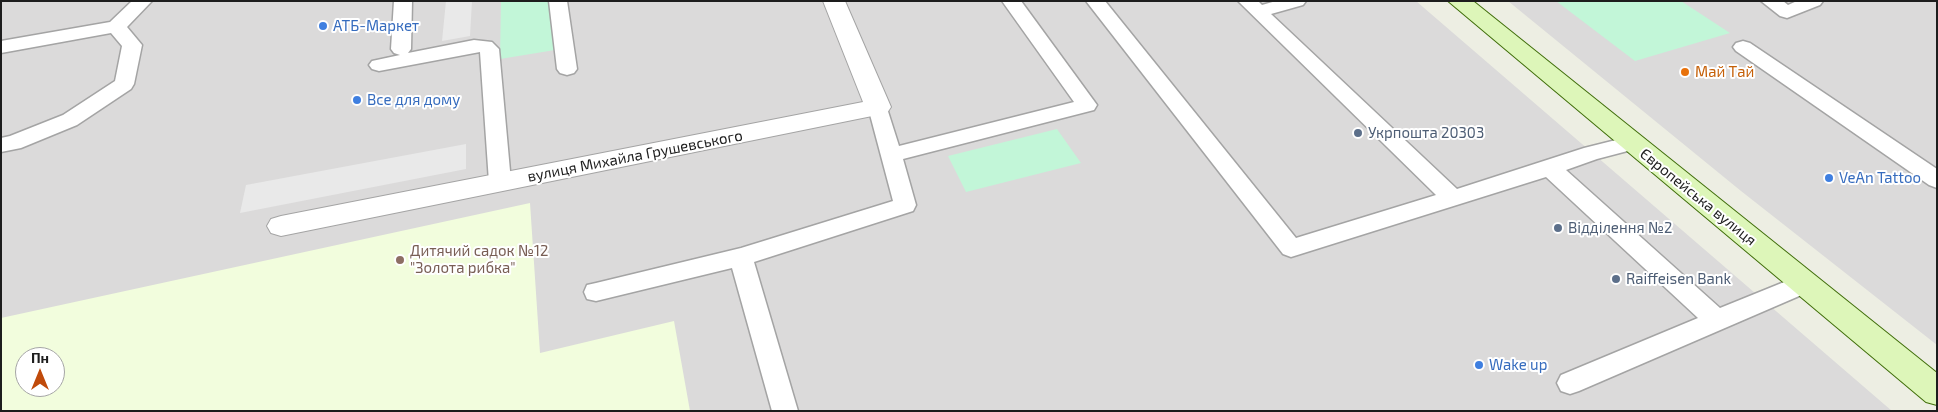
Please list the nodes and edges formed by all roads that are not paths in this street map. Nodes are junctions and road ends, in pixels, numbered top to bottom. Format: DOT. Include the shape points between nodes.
graph roads {
  1 [pos="143,1"];
  2 [pos="403,1"];
  3 [pos="558,1"];
  4 [pos="834,1"];
  5 [pos="1011,1"];
  6 [pos="1095,1"];
  7 [pos="1297,1"];
  8 [pos="1459,1"];
  9 [pos="1770,1"];
  10 [pos="1814,1"];
  11 [pos="1252,7"];
  12 [pos="116,27"];
  13 [pos="1743,46"];
  14 [pos="1,47"];
  15 [pos="401,49"];
  16 [pos="380,65"];
  17 [pos="567,69"];
  18 [pos="878,107"];
  19 [pos="1632,143"];
  20 [pos="1,145"];
  21 [pos="891,155"];
  22 [pos="1550,168"];
  23 [pos="1937,180"];
  24 [pos="500,182"];
  25 [pos="1453,198"];
  26 [pos="281,226"];
  27 [pos="741,257"];
  28 [pos="1804,283"];
  29 [pos="596,292"];
  30 [pos="1717,320"];
  31 [pos="1570,384"];
  32 [pos="1933,384"];
  33 [pos="785,411"];
  1 -- 12 [label="lane"];
  2 -- 15 [label="lane"];
  3 -- 17 [label="lane"];
  4 -- 18 [label="street"];
  5 -- 21 [label="lane" via="1087,105"];
  6 -- 25 [label="lane" via="1291,248"];
  7 -- 11 [label="lane"];
  8 -- 19 [label="main road, Європейська вулиця"];
  9 -- 10 [label="lane" via="1787,12"];
  11 -- 25 [label="lane"];
  12 -- 14 [label="lane"];
  12 -- 20 [label="lane" via="132,45 124,84 70,120 14,143"];
  13 -- 23 [label="lane"];
  16 -- 24 [label="lane" via="474,46 489,49"];
  18 -- 21 [label="lane"];
  18 -- 24 [label="street, вулиця Михайла Грушевського"];
  19 -- 22 [label="lane"];
  19 -- 28 [label="main road, Європейська вулиця"];
  21 -- 27 [label="lane" via="905,205"];
  22 -- 25 [label="lane"];
  22 -- 30 [label="lane"];
  24 -- 26 [label="street, вулиця Михайла Грушевського"];
  27 -- 29 [label="lane"];
  27 -- 33 [label="lane"];
  28 -- 30 [label="lane"];
  28 -- 32 [label="main road, Європейська вулиця"];
  30 -- 31 [label="lane"];
}
